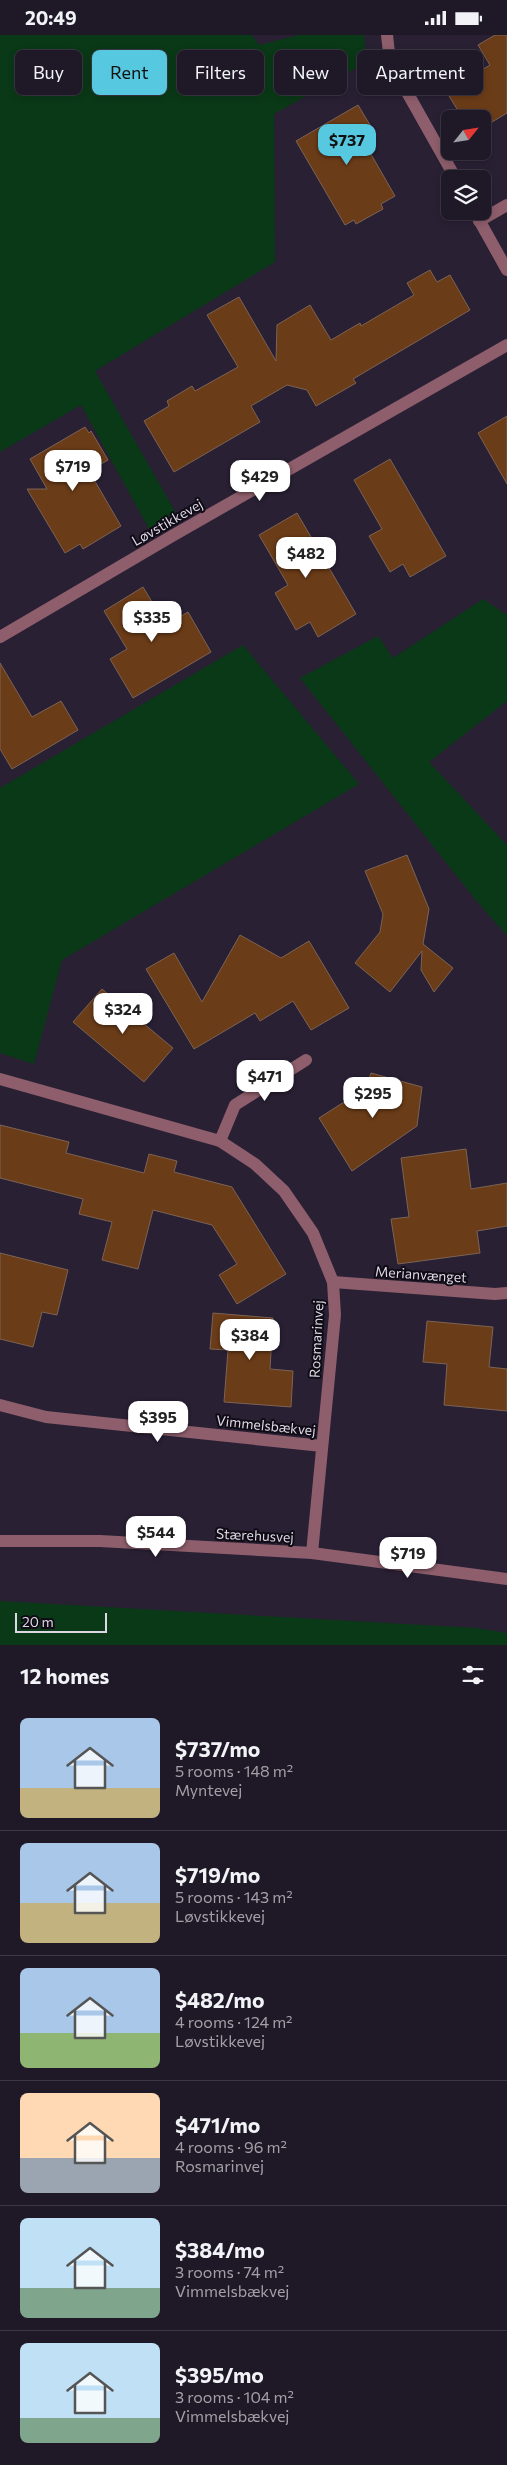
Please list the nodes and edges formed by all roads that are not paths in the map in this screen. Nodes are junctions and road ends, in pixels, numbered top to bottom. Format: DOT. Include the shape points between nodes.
graph roads {
  1 [pos="387,35"];
  2 [pos="451,170"];
  3 [pos="507,205"];
  4 [pos="491,211"];
  5 [pos="479,220"];
  6 [pos="507,270"];
  7 [pos="507,345"];
  8 [pos="0,637"];
  9 [pos="306,1060"];
  10 [pos="0,1079"];
  11 [pos="220,1141"];
  12 [pos="333,1282"];
  13 [pos="507,1293"];
  14 [pos="0,1405"];
  15 [pos="322,1446"];
  16 [pos="0,1541"];
  17 [pos="312,1553"];
  18 [pos="507,1579"];
  1 -- 2 [label="street" via="390,62"];
  3 -- 4 [label="street"];
  5 -- 6 [label="street"];
  7 -- 8 [label="street, Løvstikkevej"];
  9 -- 11 [label="street" via="235,1105"];
  10 -- 11 [label="street, Rosmarinvej"];
  11 -- 12 [label="street, Rosmarinvej" via="255,1164 284,1191 313,1233"];
  12 -- 13 [label="street, Merianvænget"];
  12 -- 15 [label="street, Rosmarinvej" via="335,1315"];
  14 -- 15 [label="street, Vimmelsbækvej" via="46,1417"];
  15 -- 17 [label="street, Rosmarinvej"];
  16 -- 17 [label="street, Stærehusvej" via="100,1541"];
  17 -- 18 [label="street, Stærehusvej"];
}
